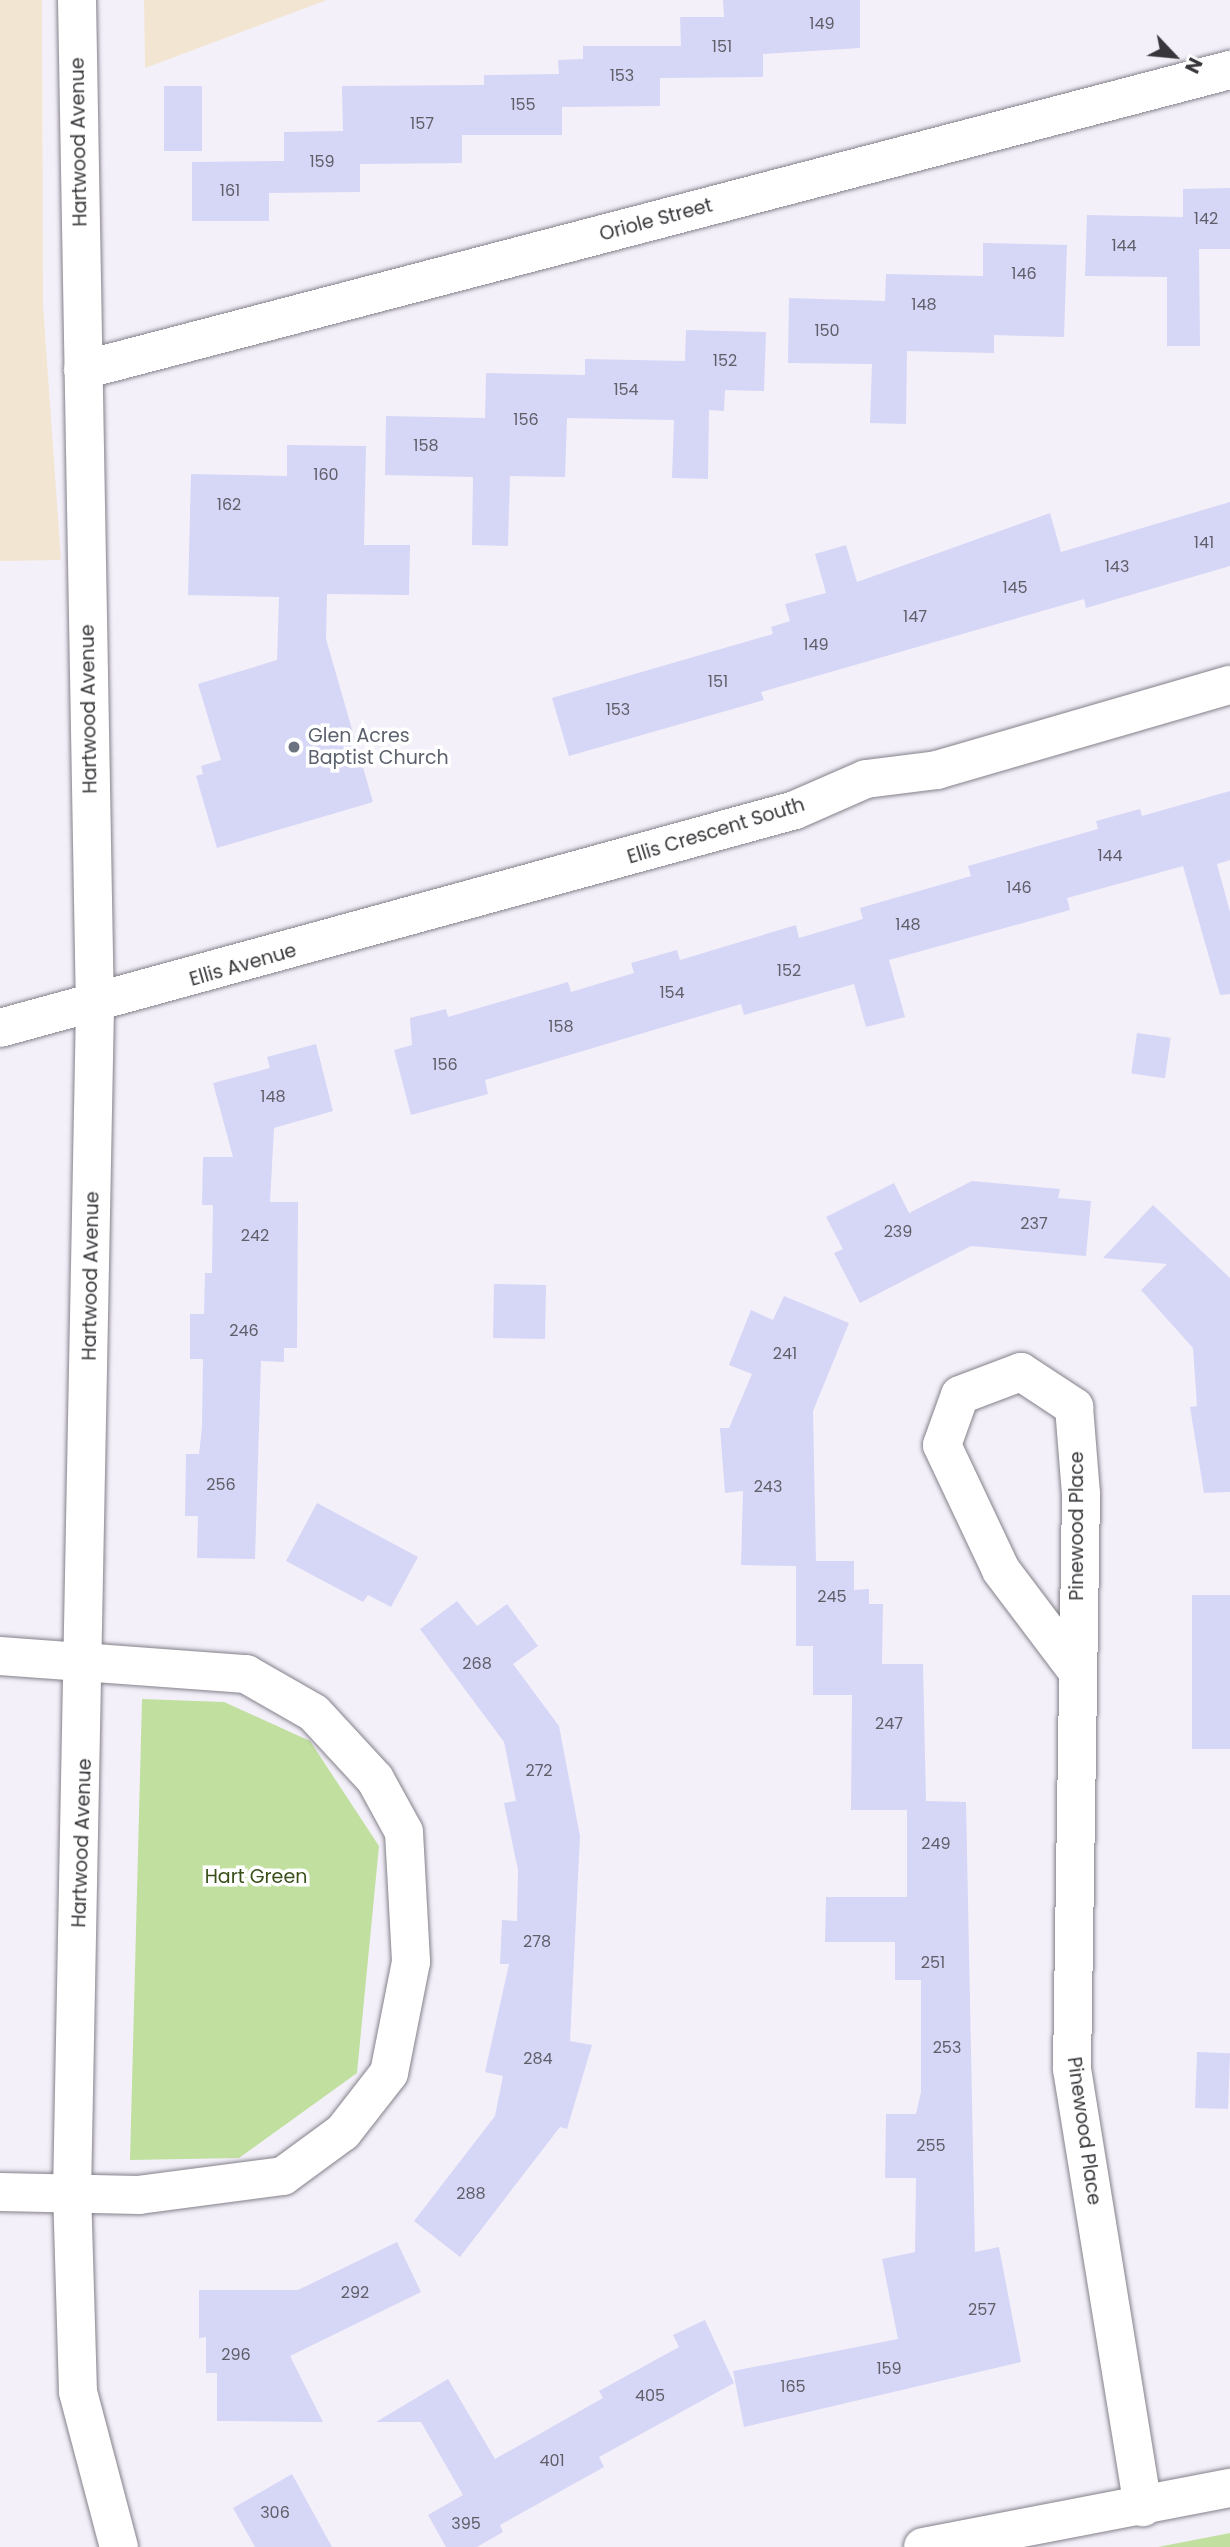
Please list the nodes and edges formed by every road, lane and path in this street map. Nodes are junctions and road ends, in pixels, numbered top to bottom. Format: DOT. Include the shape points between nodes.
graph roads {
  1 [pos="76,0"];
  2 [pos="1230,70"];
  3 [pos="83,370"];
  4 [pos="1230,685"];
  5 [pos="485,898"];
  6 [pos="94,1007"];
  7 [pos="0,1028"];
  8 [pos="0,1656"];
  9 [pos="87,1659"];
  10 [pos="1074,1667"];
  11 [pos="72,2190"];
  12 [pos="0,2192"];
  13 [pos="1230,2488"];
  14 [pos="1143,2507"];
  15 [pos="119,2547"];
  16 [pos="923,2547"];
  1 -- 3 [label="street, Hartwood Avenue"];
  2 -- 3 [label="street, Oriole Street"];
  3 -- 6 [label="street, Hartwood Avenue"];
  4 -- 5 [label="street, Ellis Crescent South" via="937,770 866,779 795,810"];
  5 -- 6 [label="street, Ellis Avenue"];
  6 -- 7 [label="street, Ellis Avenue"];
  6 -- 9 [label="street, Hartwood Avenue"];
  8 -- 9 [label="street"];
  9 -- 11 [label="street, Hartwood Avenue"];
  9 -- 11 [label="street" via="246,1674 314,1713 375,1779 404,1832 411,1962 389,2073 343,2132 283,2176 139,2195"];
  10 -- 10 [label="street, Pinewood Place" via="1081,1494 1074,1408 1021,1372 960,1395 942,1446 1001,1570"];
  10 -- 14 [label="street, Pinewood Place" via="1079,1752 1072,2069"];
  11 -- 12 [label="street"];
  11 -- 15 [label="street, Hartwood Avenue" via="78,2392"];
  13 -- 14 [label="street"];
  14 -- 16 [label="street"];
}
